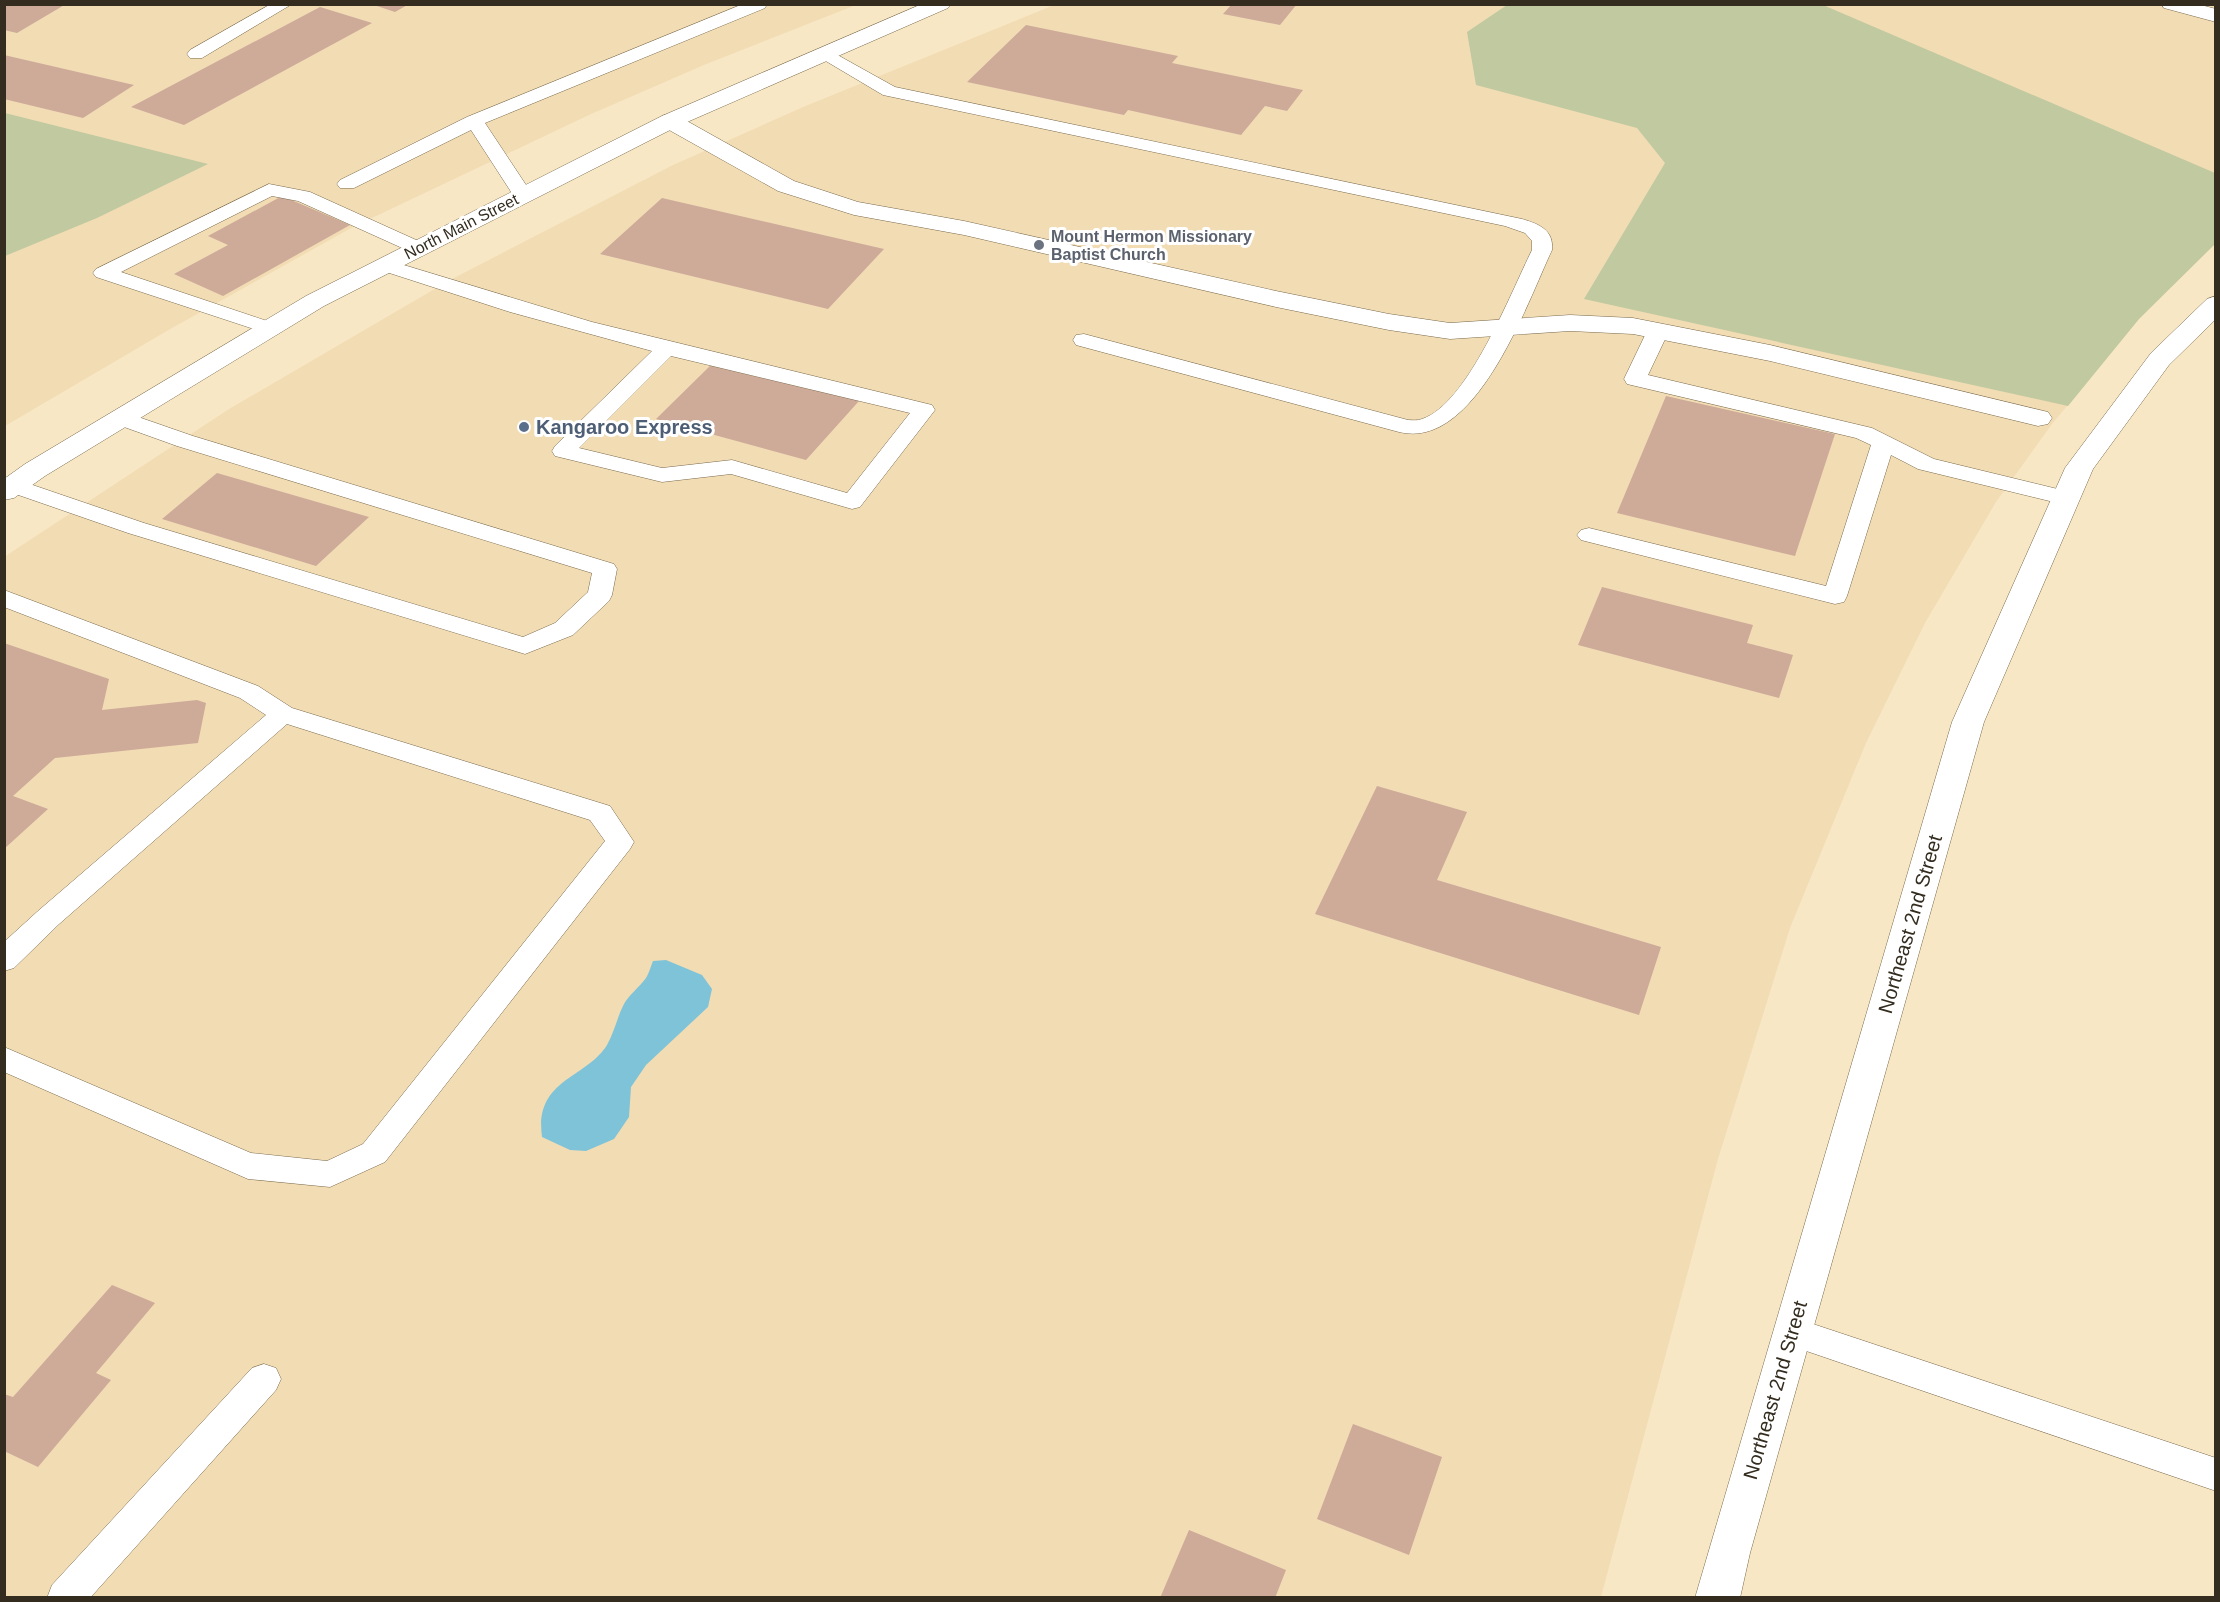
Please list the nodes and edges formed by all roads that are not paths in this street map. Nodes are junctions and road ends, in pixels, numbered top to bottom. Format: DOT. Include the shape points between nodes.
graph roads {
  1 [pos="284,4"];
  2 [pos="759,4"];
  3 [pos="941,4"];
  4 [pos="2171,4"];
  5 [pos="2216,16"];
  6 [pos="825,53"];
  7 [pos="196,54"];
  8 [pos="474,121"];
  9 [pos="670,121"];
  10 [pos="347,184"];
  11 [pos="522,194"];
  12 [pos="418,248"];
  13 [pos="384,265"];
  14 [pos="2216,304"];
  15 [pos="1507,327"];
  16 [pos="269,328"];
  17 [pos="1658,331"];
  18 [pos="1084,340"];
  19 [pos="667,348"];
  20 [pos="121,418"];
  21 [pos="2038,418"];
  22 [pos="1883,442"];
  23 [pos="9,489"];
  24 [pos="2066,498"];
  25 [pos="1589,535"];
  26 [pos="4,598"];
  27 [pos="283,714"];
  28 [pos="4,960"];
  29 [pos="4,1059"];
  30 [pos="1792,1332"];
  31 [pos="264,1379"];
  32 [pos="2216,1475"];
  33 [pos="65,1598"];
  34 [pos="1718,1598"];
  1 -- 7 [label="lane"];
  2 -- 8 [label="lane"];
  3 -- 6 [label="street, North Main Street"];
  4 -- 5 [label="street"];
  6 -- 9 [label="street, North Main Street"];
  6 -- 15 [label="lane" via="876,85 897,93 1524,226 1538,232 1542,250"];
  8 -- 10 [label="lane"];
  8 -- 11 [label="lane"];
  9 -- 11 [label="street, North Main Street"];
  9 -- 15 [label="street" via="786,186 854,208 964,228 1389,322 1449,331"];
  11 -- 12 [label="street, North Main Street"];
  12 -- 13 [label="street, North Main Street"];
  12 -- 16 [label="lane" via="303,196 269,189 103,273"];
  13 -- 16 [label="street, North Main Street"];
  13 -- 19 [label="lane" via="459,292"];
  14 -- 24 [label="street, Northeast 2nd Street" via="2160,359 2079,468"];
  15 -- 17 [label="street" via="1570,323"];
  15 -- 18 [label="lane" via="1472,384 1447,413 1429,425 1407,428"];
  16 -- 20 [label="street, North Main Street"];
  17 -- 21 [label="street" via="1770,353"];
  17 -- 22 [label="lane" via="1635,379 1864,433"];
  19 -- 19 [label="lane" via="678,351 924,410 852,502 732,468 662,475 563,451"];
  20 -- 23 [label="street, North Main Street"];
  20 -- 23 [label="lane" via="605,569 600,595 564,629 525,646"];
  22 -- 24 [label="lane" via="1926,464"];
  22 -- 25 [label="lane" via="1835,596"];
  24 -- 30 [label="street, Northeast 2nd Street" via="1968,722"];
  26 -- 27 [label="lane" via="249,692"];
  27 -- 28 [label="lane"];
  27 -- 29 [label="lane" via="600,813 620,842 374,1153 330,1174 248,1166"];
  30 -- 32 [label="lane"];
  30 -- 34 [label="street, Northeast 2nd Street"];
  31 -- 33 [label="lane"];
}
